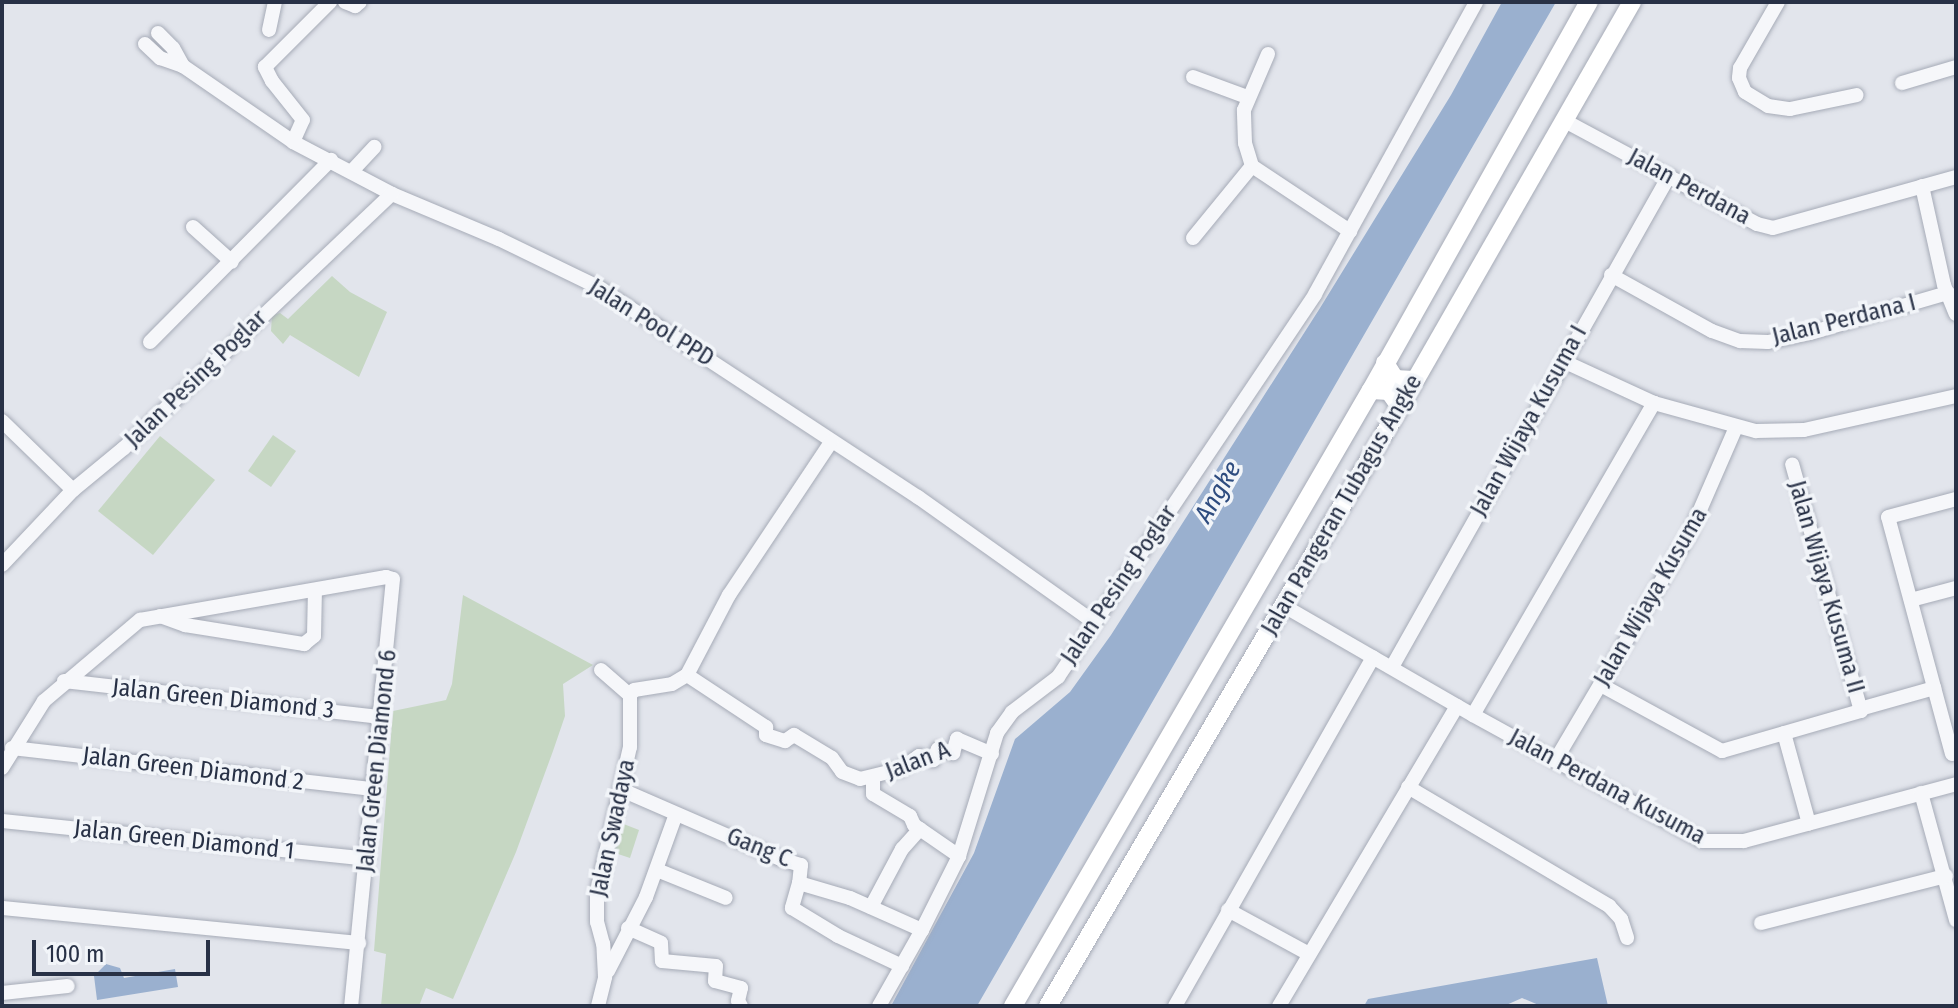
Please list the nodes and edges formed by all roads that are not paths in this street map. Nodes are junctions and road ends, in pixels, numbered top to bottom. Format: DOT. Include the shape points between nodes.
graph roads {
  1 [pos="275,2"];
  2 [pos="330,2"];
  3 [pos="345,2"];
  4 [pos="360,2"];
  5 [pos="1476,2"];
  6 [pos="1589,2"];
  7 [pos="1632,2"];
  8 [pos="1778,2"];
  9 [pos="269,30"];
  10 [pos="158,33"];
  11 [pos="145,44"];
  12 [pos="1268,54"];
  13 [pos="183,66"];
  14 [pos="1956,67"];
  15 [pos="1193,77"];
  16 [pos="1902,83"];
  17 [pos="1857,95"];
  18 [pos="1247,97"];
  19 [pos="1565,121"];
  20 [pos="293,142"];
  21 [pos="374,147"];
  22 [pos="331,160"];
  23 [pos="1252,166"];
  24 [pos="352,171"];
  25 [pos="1669,176"];
  26 [pos="1956,177"];
  27 [pos="1922,186"];
  28 [pos="392,194"];
  29 [pos="193,227"];
  30 [pos="1350,231"];
  31 [pos="1193,238"];
  32 [pos="232,262"];
  33 [pos="1611,275"];
  34 [pos="1948,293"];
  35 [pos="1956,314"];
  36 [pos="150,342"];
  37 [pos="1563,361"];
  38 [pos="1385,363"];
  39 [pos="1414,380"];
  40 [pos="1371,390"];
  41 [pos="1956,396"];
  42 [pos="1654,403"];
  43 [pos="1400,407"];
  44 [pos="2,421"];
  45 [pos="1736,427"];
  46 [pos="831,442"];
  47 [pos="1792,464"];
  48 [pos="73,490"];
  49 [pos="1956,499"];
  50 [pos="2,565"];
  51 [pos="1956,588"];
  52 [pos="315,590"];
  53 [pos="1911,600"];
  54 [pos="1284,606"];
  55 [pos="160,616"];
  56 [pos="1094,622"];
  57 [pos="1373,657"];
  58 [pos="1392,667"];
  59 [pos="601,670"];
  60 [pos="687,675"];
  61 [pos="64,681"];
  62 [pos="1601,685"];
  63 [pos="1934,688"];
  64 [pos="630,695"];
  65 [pos="1457,706"];
  66 [pos="1864,709"];
  67 [pos="1473,715"];
  68 [pos="381,717"];
  69 [pos="1784,733"];
  70 [pos="12,748"];
  71 [pos="992,754"];
  72 [pos="1952,754"];
  73 [pos="1555,761"];
  74 [pos="2,768"];
  75 [pos="873,779"];
  76 [pos="1956,784"];
  77 [pos="1408,787"];
  78 [pos="373,789"];
  79 [pos="622,790"];
  80 [pos="1921,793"];
  81 [pos="676,814"];
  82 [pos="2,821"];
  83 [pos="1809,824"];
  84 [pos="920,829"];
  85 [pos="959,856"];
  86 [pos="367,859"];
  87 [pos="657,870"];
  88 [pos="1946,876"];
  89 [pos="799,883"];
  90 [pos="726,898"];
  91 [pos="871,907"];
  92 [pos="2,908"];
  93 [pos="1228,910"];
  94 [pos="1956,920"];
  95 [pos="1761,923"];
  96 [pos="628,928"];
  97 [pos="922,930"];
  98 [pos="1627,938"];
  99 [pos="359,943"];
  100 [pos="1309,954"];
  101 [pos="902,966"];
  102 [pos="605,977"];
  103 [pos="68,986"];
  104 [pos="2,993"];
  105 [pos="1017,998"];
  106 [pos="351,1006"];
  107 [pos="598,1006"];
  108 [pos="741,1006"];
  109 [pos="879,1006"];
  110 [pos="1039,1006"];
  111 [pos="1048,1006"];
  112 [pos="1175,1006"];
  113 [pos="1279,1006"];
  1 -- 9 [label="street"];
  2 -- 20 [label="street" via="265,67 303,120"];
  3 -- 4 [label="street"];
  5 -- 30 [label="street, Jalan Pesing Poglar"];
  6 -- 38 [label="main road, Jalan Pangeran Tubagus Angke"];
  7 -- 19 [label="main road, Jalan Pangeran Tubagus Angke"];
  8 -- 17 [label="street" via="1740,68 1745,92 1760,103 1790,109"];
  10 -- 13 [label="street, Jalan Pool PPD"];
  11 -- 13 [label="street, Jalan Pool PPD" via="160,58"];
  12 -- 18 [label="street"];
  13 -- 20 [label="street, Jalan Pool PPD"];
  14 -- 16 [label="street"];
  15 -- 18 [label="street"];
  18 -- 23 [label="street" via="1245,143"];
  19 -- 25 [label="street, Jalan Perdana"];
  19 -- 39 [label="main road, Jalan Pangeran Tubagus Angke"];
  20 -- 22 [label="street, Jalan Pool PPD"];
  21 -- 24 [label="street"];
  22 -- 24 [label="street, Jalan Pool PPD"];
  22 -- 32 [label="street"];
  23 -- 30 [label="street"];
  23 -- 31 [label="street"];
  24 -- 28 [label="street, Jalan Pool PPD"];
  25 -- 27 [label="street, Jalan Perdana" via="1773,228"];
  25 -- 33 [label="street, Jalan Wijaya Kusuma I"];
  26 -- 27 [label="street, Jalan Perdana"];
  27 -- 34 [label="street"];
  28 -- 46 [label="street, Jalan Pool PPD" via="598,287"];
  28 -- 48 [label="street, Jalan Pesing Poglar"];
  29 -- 32 [label="street"];
  30 -- 56 [label="street, Jalan Pesing Poglar" via="1315,294"];
  32 -- 36 [label="street"];
  33 -- 34 [label="street, Jalan Perdana I" via="1740,341 1768,342 1810,333"];
  33 -- 37 [label="street, Jalan Wijaya Kusuma I"];
  34 -- 35 [label="street"];
  37 -- 42 [label="street"];
  37 -- 58 [label="street, Jalan Wijaya Kusuma I"];
  38 -- 39 [label="main road" via="1395,379"];
  38 -- 40 [label="main road, Jalan Pangeran Tubagus Angke"];
  39 -- 43 [label="main road, Jalan Pangeran Tubagus Angke"];
  40 -- 43 [label="main road" via="1389,391"];
  40 -- 105 [label="main road, Jalan Pangeran Tubagus Angke"];
  41 -- 45 [label="street" via="1790,432"];
  42 -- 45 [label="street"];
  42 -- 67 [label="street"];
  43 -- 54 [label="main road, Jalan Pangeran Tubagus Angke"];
  44 -- 48 [label="street"];
  45 -- 62 [label="street, Jalan Wijaya Kusuma" via="1690,533"];
  46 -- 56 [label="street, Jalan Pool PPD"];
  46 -- 60 [label="street" via="729,595"];
  47 -- 66 [label="street, Jalan Wijaya Kusuma II"];
  48 -- 50 [label="street, Jalan Pesing Poglar"];
  49 -- 53 [label="street" via="1888,517"];
  51 -- 53 [label="street"];
  52 -- 55 [label="street"];
  52 -- 55 [label="street" via="314,636 304,644 185,625"];
  52 -- 68 [label="street, Jalan Green Diamond 6" via="393,579"];
  53 -- 63 [label="street"];
  54 -- 57 [label="street, Jalan Perdana Kusuma"];
  54 -- 111 [label="main road, Jalan Pangeran Tubagus Angke"];
  55 -- 61 [label="street" via="133,624"];
  56 -- 71 [label="street, Jalan Pesing Poglar" via="1058,677 1012,712 997,733"];
  57 -- 58 [label="street, Jalan Perdana Kusuma"];
  57 -- 93 [label="street"];
  58 -- 65 [label="street, Jalan Perdana Kusuma"];
  59 -- 64 [label="street"];
  60 -- 64 [label="street"];
  60 -- 75 [label="street, Jalan A" via="766,727 766,735 785,741 793,734 832,758 842,772"];
  61 -- 68 [label="street, Jalan Green Diamond 3"];
  61 -- 70 [label="street"];
  62 -- 69 [label="street" via="1715,750"];
  62 -- 73 [label="street, Jalan Wijaya Kusuma"];
  63 -- 66 [label="street"];
  63 -- 72 [label="street"];
  64 -- 79 [label="street, Jalan Swadaya" via="631,738"];
  65 -- 67 [label="street, Jalan Perdana Kusuma"];
  65 -- 77 [label="street"];
  66 -- 69 [label="street"];
  67 -- 73 [label="street, Jalan Perdana Kusuma"];
  68 -- 78 [label="street, Jalan Green Diamond 6"];
  69 -- 83 [label="street"];
  70 -- 74 [label="street"];
  70 -- 78 [label="street, Jalan Green Diamond 2"];
  71 -- 75 [label="street, Jalan A" via="957,739 953,753 938,749 933,760 918,756"];
  71 -- 85 [label="street, Jalan Pesing Poglar"];
  73 -- 83 [label="street, Jalan Perdana Kusuma" via="1702,841 1731,843"];
  75 -- 84 [label="street" via="873,794 910,816"];
  76 -- 80 [label="street, Jalan Perdana Kusuma"];
  77 -- 98 [label="street" via="1609,906 1621,919"];
  77 -- 100 [label="street"];
  78 -- 86 [label="street, Jalan Green Diamond 6"];
  79 -- 81 [label="street, Gang C"];
  79 -- 102 [label="street, Jalan Swadaya" via="597,892"];
  80 -- 83 [label="street, Jalan Perdana Kusuma"];
  80 -- 88 [label="street"];
  81 -- 87 [label="street"];
  81 -- 89 [label="street, Gang C" via="801,865"];
  82 -- 86 [label="street, Jalan Green Diamond 1"];
  84 -- 85 [label="street"];
  84 -- 91 [label="street" via="902,849"];
  85 -- 97 [label="street, Jalan Pesing Poglar"];
  86 -- 99 [label="street, Jalan Green Diamond 6"];
  87 -- 90 [label="street"];
  87 -- 96 [label="street"];
  88 -- 94 [label="street"];
  88 -- 95 [label="street"];
  89 -- 91 [label="street, Gang C"];
  89 -- 101 [label="street" via="792,908"];
  91 -- 97 [label="street, Gang C"];
  92 -- 99 [label="street"];
  93 -- 100 [label="street"];
  93 -- 112 [label="street"];
  96 -- 102 [label="street"];
  96 -- 108 [label="street" via="661,943 662,961 716,966 715,981 741,988"];
  97 -- 101 [label="street, Jalan Pesing Poglar"];
  99 -- 106 [label="street, Jalan Green Diamond 6"];
  100 -- 113 [label="street"];
  101 -- 109 [label="street, Jalan Pesing Poglar"];
  102 -- 107 [label="street, Jalan Swadaya"];
  103 -- 104 [label="street"];
  105 -- 110 [label="main road"];
}
